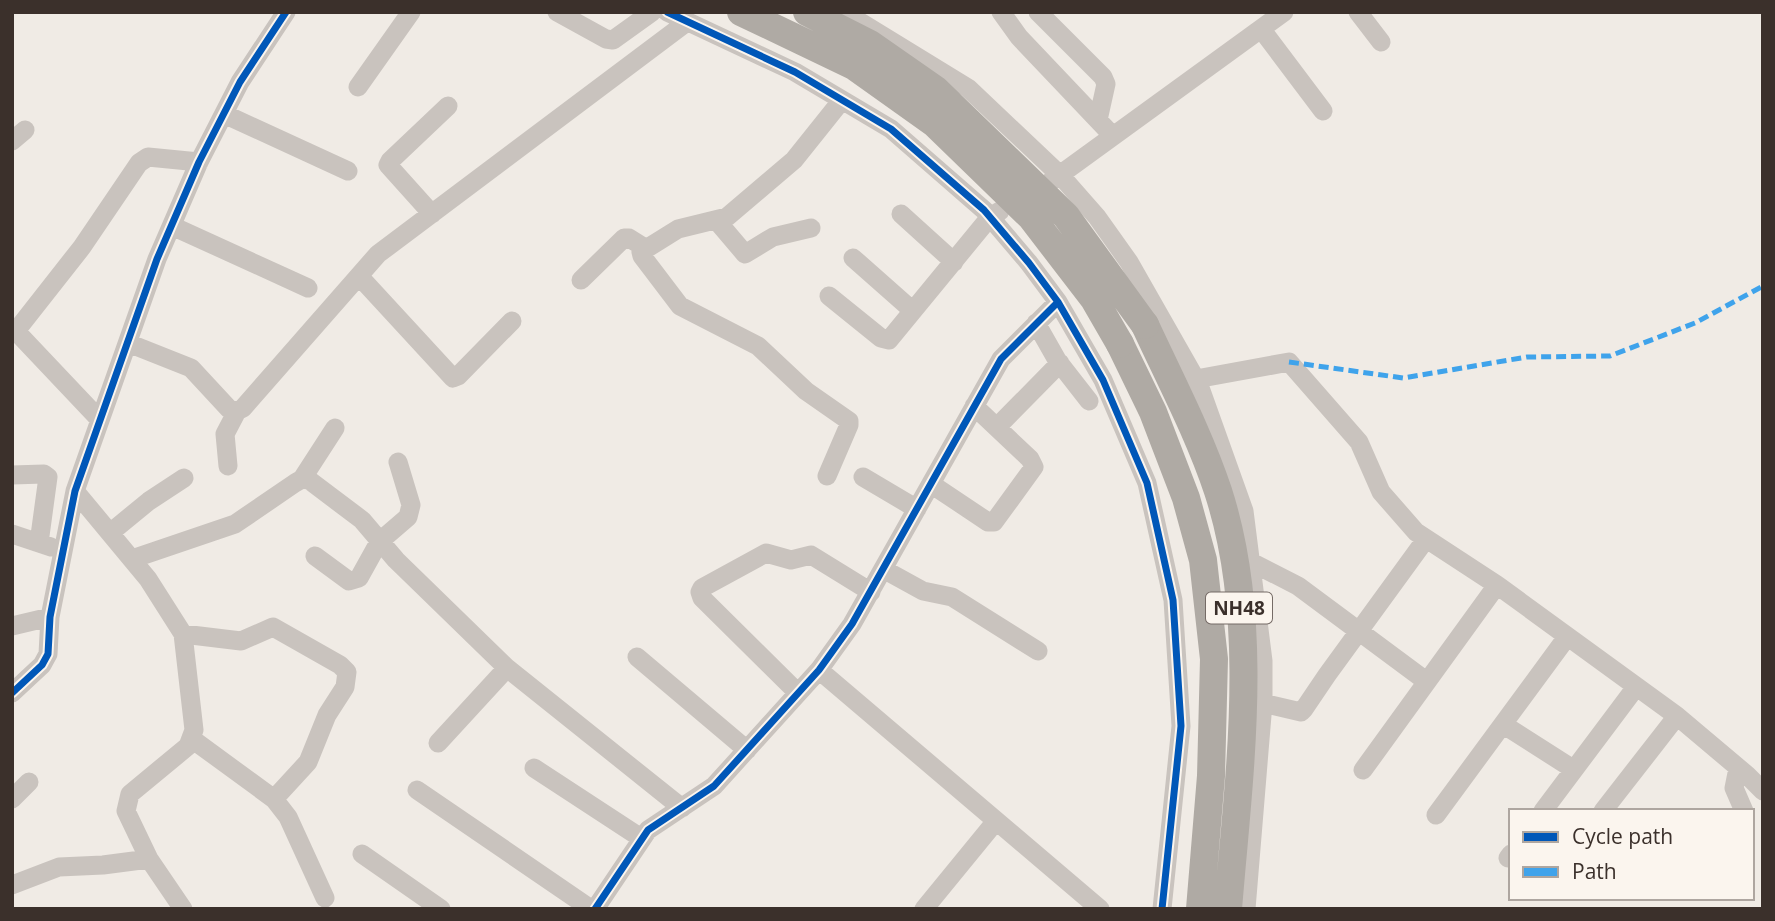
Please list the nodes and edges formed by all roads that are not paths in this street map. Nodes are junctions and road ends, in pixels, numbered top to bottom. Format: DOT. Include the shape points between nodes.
graph roads {
  1 [pos="286,12"];
  2 [pos="411,12"];
  3 [pos="557,12"];
  4 [pos="652,12"];
  5 [pos="667,12"];
  6 [pos="741,12"];
  7 [pos="807,12"];
  8 [pos="844,12"];
  9 [pos="1001,12"];
  10 [pos="1038,12"];
  11 [pos="1358,12"];
  12 [pos="1272,19"];
  13 [pos="687,22"];
  14 [pos="1381,42"];
  15 [pos="358,87"];
  16 [pos="842,100"];
  17 [pos="449,106"];
  18 [pos="1323,111"];
  19 [pos="224,114"];
  20 [pos="1098,120"];
  21 [pos="1112,135"];
  22 [pos="199,162"];
  23 [pos="348,171"];
  24 [pos="1065,180"];
  25 [pos="432,214"];
  26 [pos="901,214"];
  27 [pos="717,221"];
  28 [pos="993,222"];
  29 [pos="172,226"];
  30 [pos="811,228"];
  31 [pos="645,248"];
  32 [pos="853,258"];
  33 [pos="954,262"];
  34 [pos="359,276"];
  35 [pos="581,280"];
  36 [pos="308,288"];
  37 [pos="830,296"];
  38 [pos="1058,302"];
  39 [pos="913,311"];
  40 [pos="512,321"];
  41 [pos="1036,323"];
  42 [pos="14,329"];
  43 [pos="128,343"];
  44 [pos="1059,363"];
  45 [pos="1196,379"];
  46 [pos="1089,401"];
  47 [pos="974,406"];
  48 [pos="237,411"];
  49 [pos="100,420"];
  50 [pos="997,427"];
  51 [pos="335,428"];
  52 [pos="398,462"];
  53 [pos="228,466"];
  54 [pos="12,475"];
  55 [pos="827,476"];
  56 [pos="863,477"];
  57 [pos="184,478"];
  58 [pos="302,479"];
  59 [pos="931,484"];
  60 [pos="75,491"];
  61 [pos="917,509"];
  62 [pos="110,533"];
  63 [pos="12,534"];
  64 [pos="1426,539"];
  65 [pos="379,542"];
  66 [pos="39,543"];
  67 [pos="63,552"];
  68 [pos="315,556"];
  69 [pos="132,559"];
  70 [pos="1251,562"];
  71 [pos="883,569"];
  72 [pos="1497,585"];
  73 [pos="871,592"];
  74 [pos="50,617"];
  75 [pos="12,626"];
  76 [pos="1360,630"];
  77 [pos="183,634"];
  78 [pos="1567,637"];
  79 [pos="1038,651"];
  80 [pos="637,657"];
  81 [pos="507,668"];
  82 [pos="819,670"];
  83 [pos="1426,681"];
  84 [pos="1636,687"];
  85 [pos="12,692"];
  86 [pos="798,693"];
  87 [pos="1263,702"];
  88 [pos="1677,716"];
  89 [pos="1504,725"];
  90 [pos="192,739"];
  91 [pos="438,743"];
  92 [pos="747,750"];
  93 [pos="534,768"];
  94 [pos="1738,768"];
  95 [pos="1573,769"];
  96 [pos="1363,771"];
  97 [pos="29,782"];
  98 [pos="417,790"];
  99 [pos="1763,791"];
  100 [pos="12,799"];
  101 [pos="274,799"];
  102 [pos="682,808"];
  103 [pos="1544,809"];
  104 [pos="1606,809"];
  105 [pos="1743,809"];
  106 [pos="1436,816"];
  107 [pos="996,821"];
  108 [pos="641,838"];
  109 [pos="362,854"];
  110 [pos="149,859"];
  111 [pos="12,885"];
  112 [pos="325,898"];
  113 [pos="1246,906"];
  114 [pos="183,909"];
  115 [pos="441,909"];
  116 [pos="593,909"];
  117 [pos="924,909"];
  118 [pos="1100,909"];
  119 [pos="1162,909"];
  120 [pos="1200,909"];
  1 -- 19 [label="street"];
  2 -- 15 [label="street"];
  3 -- 4 [label="street" via="612,40"];
  5 -- 13 [label="street"];
  6 -- 120 [label="highway, NH48, bridge" via="854,66 934,123 1031,217 1094,299 1120,344 1153,412 1186,498 1203,561 1214,659 1211,776"];
  7 -- 113 [label="highway, NH48, bridge" via="870,44 936,90 1066,216 1145,325 1218,491 1236,570 1245,679"];
  8 -- 24 [label="street" via="968,89"];
  9 -- 20 [label="street"];
  10 -- 20 [label="street" via="1103,77"];
  11 -- 14 [label="street"];
  12 -- 18 [label="street"];
  12 -- 21 [label="street"];
  13 -- 16 [label="street" via="795,72"];
  13 -- 25 [label="street"];
  16 -- 27 [label="street" via="789,165"];
  16 -- 28 [label="street" via="891,130"];
  17 -- 25 [label="street" via="388,165"];
  19 -- 22 [label="street"];
  19 -- 23 [label="street"];
  20 -- 21 [label="street"];
  21 -- 24 [label="street"];
  22 -- 29 [label="street"];
  22 -- 42 [label="street" via="148,158 139,163 82,247"];
  24 -- 28 [label="street"];
  24 -- 45 [label="street" via="1129,262"];
  25 -- 34 [label="street" via="378,254"];
  26 -- 33 [label="street"];
  27 -- 30 [label="street" via="745,254 773,237"];
  27 -- 31 [label="street" via="678,229"];
  28 -- 33 [label="street"];
  28 -- 38 [label="street"];
  29 -- 36 [label="street"];
  29 -- 43 [label="street"];
  31 -- 35 [label="street" via="624,238"];
  31 -- 55 [label="street" via="642,256 680,306 758,346 806,391 849,421"];
  32 -- 39 [label="street"];
  33 -- 39 [label="street"];
  34 -- 40 [label="street" via="453,378"];
  34 -- 48 [label="street"];
  37 -- 39 [label="street" via="885,340"];
  38 -- 41 [label="street"];
  38 -- 119 [label="street" via="1103,380 1147,483 1173,600 1181,726"];
  41 -- 44 [label="street"];
  41 -- 47 [label="street" via="1001,359"];
  42 -- 49 [label="street"];
  43 -- 48 [label="street" via="191,368 229,409"];
  43 -- 49 [label="street"];
  44 -- 46 [label="street"];
  44 -- 50 [label="street"];
  45 -- 64 [label="street" via="1289,362 1359,442 1381,492"];
  45 -- 70 [label="street" via="1244,511"];
  47 -- 50 [label="street"];
  47 -- 59 [label="street"];
  48 -- 53 [label="street" via="225,434"];
  49 -- 60 [label="street"];
  50 -- 59 [label="street" via="1034,467 998,519 988,522"];
  51 -- 58 [label="street"];
  52 -- 65 [label="street" via="411,505 408,517"];
  54 -- 66 [label="street" via="48,477"];
  56 -- 61 [label="street"];
  57 -- 62 [label="street"];
  58 -- 65 [label="street" via="356,515"];
  58 -- 69 [label="street" via="235,524"];
  59 -- 61 [label="street"];
  60 -- 62 [label="street"];
  60 -- 67 [label="street"];
  61 -- 71 [label="street"];
  62 -- 69 [label="street"];
  63 -- 66 [label="street"];
  64 -- 72 [label="street"];
  64 -- 76 [label="street"];
  65 -- 68 [label="street" via="355,581"];
  65 -- 81 [label="street"];
  66 -- 67 [label="street"];
  67 -- 74 [label="street"];
  69 -- 77 [label="street"];
  70 -- 76 [label="street" via="1298,586"];
  70 -- 87 [label="street" via="1263,661"];
  71 -- 73 [label="street"];
  71 -- 79 [label="street" via="923,591 952,597"];
  72 -- 78 [label="street"];
  72 -- 83 [label="street"];
  73 -- 82 [label="street"];
  73 -- 86 [label="street" via="811,555 791,560 766,553 702,588 702,598"];
  74 -- 75 [label="street"];
  74 -- 85 [label="street" via="46,659"];
  76 -- 83 [label="street"];
  76 -- 87 [label="street" via="1301,712"];
  77 -- 90 [label="street"];
  77 -- 101 [label="street" via="240,641 273,626 347,672 345,687 327,715 308,762"];
  78 -- 84 [label="street"];
  78 -- 89 [label="street"];
  80 -- 92 [label="street"];
  81 -- 91 [label="street"];
  81 -- 102 [label="street"];
  82 -- 86 [label="street"];
  82 -- 107 [label="street"];
  83 -- 96 [label="street"];
  84 -- 88 [label="street"];
  84 -- 95 [label="street"];
  86 -- 92 [label="street"];
  87 -- 113 [label="street"];
  88 -- 94 [label="street"];
  88 -- 104 [label="street"];
  89 -- 95 [label="street"];
  89 -- 106 [label="street"];
  90 -- 101 [label="street"];
  90 -- 110 [label="street" via="130,794 126,811"];
  92 -- 102 [label="street" via="714,786"];
  93 -- 108 [label="street"];
  94 -- 99 [label="street"];
  94 -- 105 [label="street" via="1734,788"];
  95 -- 103 [label="street"];
  97 -- 100 [label="street"];
  98 -- 116 [label="street"];
  101 -- 112 [label="street" via="288,817"];
  102 -- 108 [label="street"];
  107 -- 117 [label="street"];
  107 -- 118 [label="street"];
  108 -- 116 [label="street"];
  109 -- 115 [label="street"];
  110 -- 111 [label="street" via="59,867"];
  110 -- 114 [label="street"];
}
